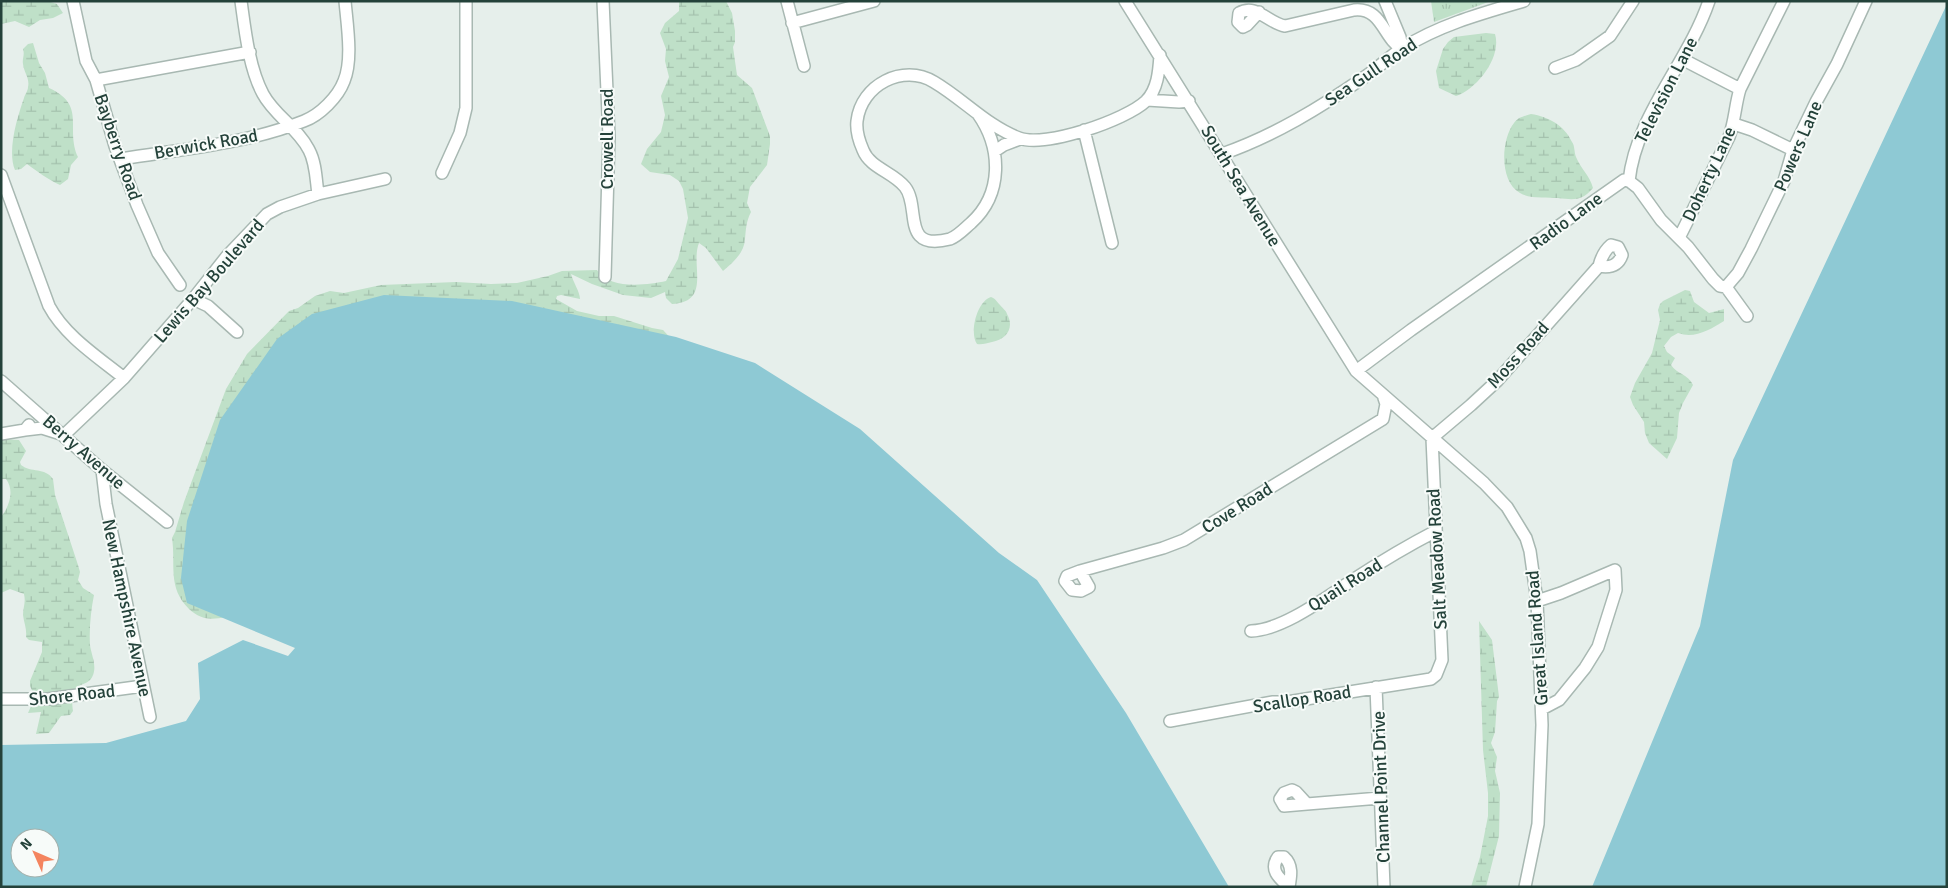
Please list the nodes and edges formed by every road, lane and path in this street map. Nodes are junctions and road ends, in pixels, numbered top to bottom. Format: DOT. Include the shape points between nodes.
graph roads {
  1 [pos="73,1"];
  2 [pos="241,1"];
  3 [pos="345,1"];
  4 [pos="466,1"];
  5 [pos="603,1"];
  6 [pos="787,1"];
  7 [pos="874,1"];
  8 [pos="1126,1"];
  9 [pos="1385,1"];
  10 [pos="1524,1"];
  11 [pos="1633,1"];
  12 [pos="1709,1"];
  13 [pos="1784,1"];
  14 [pos="1866,1"];
  15 [pos="1259,12"];
  16 [pos="792,23"];
  17 [pos="1402,49"];
  18 [pos="250,52"];
  19 [pos="1160,54"];
  20 [pos="1682,59"];
  21 [pos="804,66"];
  22 [pos="1555,68"];
  23 [pos="96,80"];
  24 [pos="1740,89"];
  25 [pos="1147,100"];
  26 [pos="1189,101"];
  27 [pos="978,114"];
  28 [pos="1734,124"];
  29 [pos="290,125"];
  30 [pos="1084,130"];
  31 [pos="1020,139"];
  32 [pos="995,150"];
  33 [pos="1794,150"];
  34 [pos="1222,154"];
  35 [pos="121,159"];
  36 [pos="442,173"];
  37 [pos="1,175"];
  38 [pos="385,179"];
  39 [pos="1629,181"];
  40 [pos="318,194"];
  41 [pos="1679,238"];
  42 [pos="1112,243"];
  43 [pos="1599,266"];
  44 [pos="605,277"];
  45 [pos="180,285"];
  46 [pos="1726,287"];
  47 [pos="193,298"];
  48 [pos="1747,316"];
  49 [pos="237,332"];
  50 [pos="1356,371"];
  51 [pos="124,378"];
  52 [pos="1,381"];
  53 [pos="1384,398"];
  54 [pos="38,414"];
  55 [pos="1404,415"];
  56 [pos="1383,418"];
  57 [pos="25,430"];
  58 [pos="1,434"];
  59 [pos="64,435"];
  60 [pos="1432,438"];
  61 [pos="102,470"];
  62 [pos="167,522"];
  63 [pos="1436,531"];
  64 [pos="1080,571"];
  65 [pos="1538,601"];
  66 [pos="1251,631"];
  67 [pos="1433,678"];
  68 [pos="143,686"];
  69 [pos="1376,687"];
  70 [pos="1,699"];
  71 [pos="1542,709"];
  72 [pos="150,717"];
  73 [pos="1170,721"];
  74 [pos="1380,798"];
  75 [pos="1307,804"];
  76 [pos="1384,887"];
  77 [pos="1525,887"];
  1 -- 23 [label="street, Bayberry Road" via="86,61"];
  2 -- 18 [label="street"];
  3 -- 29 [label="street, Berwick Road" via="348,58 345,79 336,95 315,114 306,121"];
  4 -- 36 [label="street" via="466,108 460,133"];
  5 -- 44 [label="street, Crowell Road" via="609,137"];
  6 -- 16 [label="street"];
  7 -- 16 [label="street"];
  8 -- 19 [label="street, South Sea Avenue"];
  9 -- 17 [label="street"];
  10 -- 17 [label="street, Sea Gull Road" via="1437,30"];
  11 -- 22 [label="street" via="1610,36 1576,60"];
  12 -- 20 [label="street, Television Lane"];
  13 -- 24 [label="street, Doherty Lane"];
  14 -- 33 [label="street, Powers Lane"];
  15 -- 17 [label="street" via="1284,26 1362,9 1369,11 1381,23 1395,45"];
  16 -- 21 [label="street"];
  17 -- 34 [label="street, Sea Gull Road" via="1295,121"];
  18 -- 23 [label="street"];
  18 -- 29 [label="street" via="263,95"];
  19 -- 25 [label="street" via="1158,76"];
  19 -- 26 [label="street, South Sea Avenue"];
  20 -- 24 [label="street"];
  20 -- 39 [label="street, Television Lane" via="1638,141"];
  23 -- 35 [label="street, Bayberry Road"];
  24 -- 28 [label="street, Doherty Lane"];
  25 -- 26 [label="street"];
  25 -- 30 [label="street" via="1125,114"];
  26 -- 34 [label="street, South Sea Avenue"];
  27 -- 31 [label="street"];
  27 -- 32 [label="street" via="988,128"];
  27 -- 32 [label="street" via="931,80 908,75 888,79 872,90 858,114 858,133 866,157 905,187 910,196 917,233 932,241 955,237 979,216 995,179"];
  28 -- 33 [label="street"];
  28 -- 41 [label="street, Doherty Lane"];
  29 -- 35 [label="street, Berwick Road" via="260,136"];
  29 -- 40 [label="street" via="310,151"];
  30 -- 31 [label="street" via="1037,141"];
  30 -- 42 [label="street"];
  31 -- 32 [label="street"];
  33 -- 46 [label="street, Powers Lane" via="1784,180 1751,249"];
  34 -- 50 [label="street, South Sea Avenue"];
  35 -- 45 [label="street, Bayberry Road" via="158,254"];
  37 -- 51 [label="street" via="55,318"];
  38 -- 40 [label="street, Lewis Bay Boulevard"];
  39 -- 41 [label="street"];
  39 -- 50 [label="street, Radio Lane" via="1619,182"];
  40 -- 47 [label="street, Lewis Bay Boulevard" via="280,207 259,220"];
  41 -- 46 [label="street" via="1707,273 1720,286"];
  43 -- 60 [label="street, Moss Road" via="1507,370"];
  46 -- 48 [label="street"];
  47 -- 49 [label="street" via="208,306"];
  47 -- 51 [label="street, Lewis Bay Boulevard"];
  50 -- 53 [label="street, Great Island Road"];
  51 -- 59 [label="street, Lewis Bay Boulevard"];
  52 -- 54 [label="street, Berry Avenue"];
  53 -- 55 [label="street, Great Island Road"];
  53 -- 56 [label="street"];
  54 -- 57 [label="street"];
  54 -- 59 [label="street, Berry Avenue"];
  55 -- 56 [label="street, Cove Road"];
  55 -- 60 [label="street, Great Island Road"];
  56 -- 64 [label="street, Cove Road" via="1184,540"];
  57 -- 58 [label="street"];
  57 -- 59 [label="street" via="42,428"];
  59 -- 61 [label="street, Berry Avenue"];
  60 -- 63 [label="street, Salt Meadow Road"];
  60 -- 65 [label="street, Great Island Road" via="1484,483 1514,515 1530,551"];
  61 -- 62 [label="street, Berry Avenue"];
  61 -- 68 [label="street, New Hampshire Avenue"];
  63 -- 66 [label="street, Quail Road" via="1296,615 1268,628"];
  63 -- 67 [label="street, Salt Meadow Road" via="1442,660"];
  65 -- 71 [label="street, Great Island Road"];
  65 -- 71 [label="street" via="1615,570 1616,590 1598,647 1559,700"];
  67 -- 69 [label="street, Scallop Road"];
  68 -- 70 [label="street, Shore Road" via="48,699"];
  68 -- 72 [label="street, New Hampshire Avenue"];
  69 -- 73 [label="street, Scallop Road"];
  69 -- 74 [label="street, Channel Point Drive"];
  71 -- 77 [label="street, Great Island Road" via="1538,824"];
  74 -- 75 [label="street"];
  74 -- 76 [label="street, Channel Point Drive"];
}
